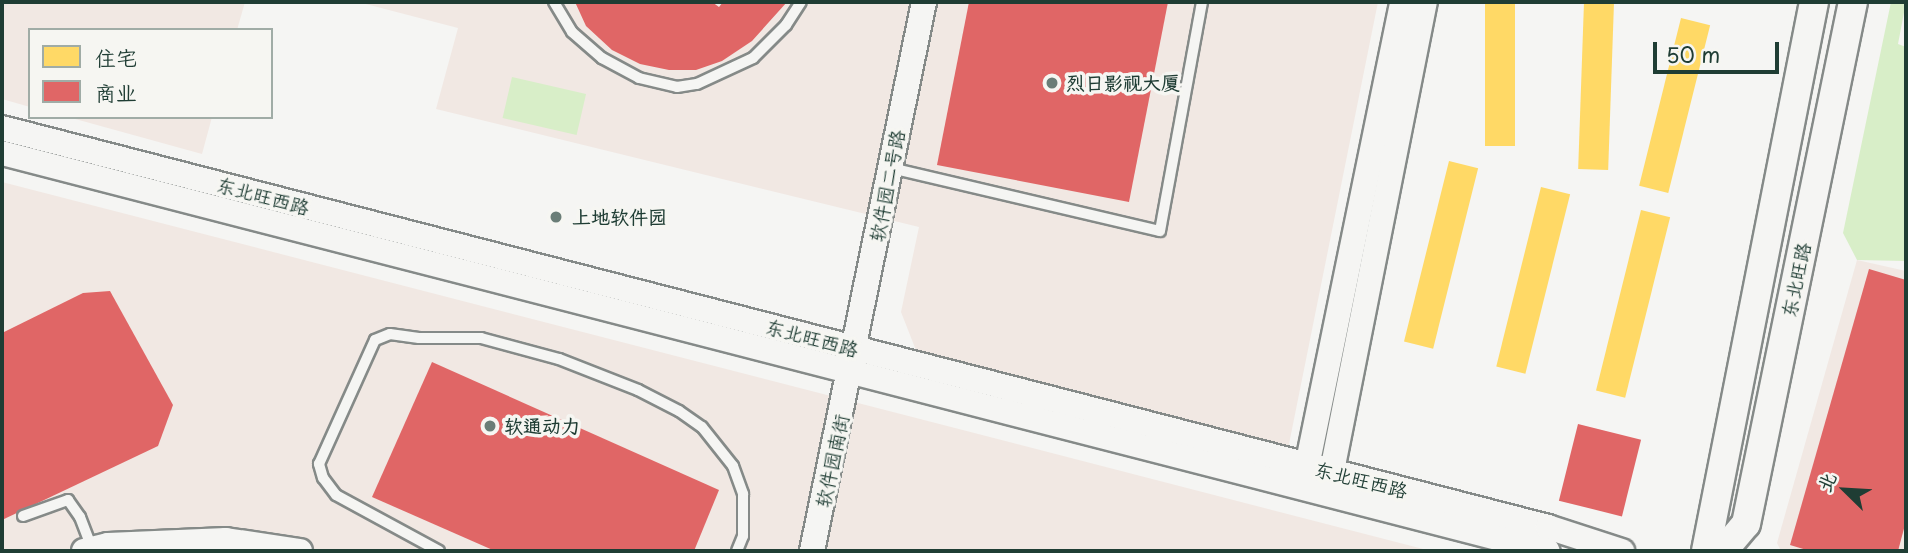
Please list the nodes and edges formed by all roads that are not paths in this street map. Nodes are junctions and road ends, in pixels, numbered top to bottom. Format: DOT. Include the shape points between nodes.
graph roads {
  1 [pos="554,2"];
  2 [pos="801,2"];
  3 [pos="925,2"];
  4 [pos="1202,2"];
  5 [pos="1402,2"];
  6 [pos="1425,2"];
  7 [pos="1814,2"];
  8 [pos="1853,2"];
  9 [pos="2,128"];
  10 [pos="2,153"];
  11 [pos="891,167"];
  12 [pos="853,360"];
  13 [pos="1305,477"];
  14 [pos="1329,483"];
  15 [pos="23,516"];
  16 [pos="88,550"];
  17 [pos="300,551"];
  18 [pos="439,551"];
  19 [pos="737,551"];
  20 [pos="812,551"];
  21 [pos="1548,551"];
  22 [pos="1622,551"];
  23 [pos="1706,551"];
  24 [pos="1723,551"];
  1 -- 2 [label="lane" via="572,32 602,58 639,78 677,87 697,84 753,58 786,26"];
  3 -- 11 [label="street, 软件园二号路"];
  4 -- 11 [label="lane" via="1160,231"];
  5 -- 13 [label="street"];
  6 -- 14 [label="street"];
  7 -- 23 [label="main road, 东北旺路"];
  8 -- 24 [label="main road, 东北旺路" via="1746,524"];
  9 -- 12 [label="street, 东北旺西路"];
  10 -- 12 [label="street, 东北旺西路"];
  11 -- 12 [label="street, 软件园二号路"];
  12 -- 13 [label="street, 东北旺西路"];
  12 -- 20 [label="street, 软件园南街"];
  13 -- 14 [label="street, 东北旺西路"];
  14 -- 21 [label="street, 东北旺西路"];
  14 -- 22 [label="street, 东北旺西路" via="1548,527"];
  15 -- 16 [label="lane" via="68,499 80,517"];
  16 -- 17 [label="street" via="108,545 226,540"];
  18 -- 19 [label="lane" via="336,495 319,464 375,340 390,334 481,338 546,355 679,411 702,427 733,466 743,494 743,536"];
}
